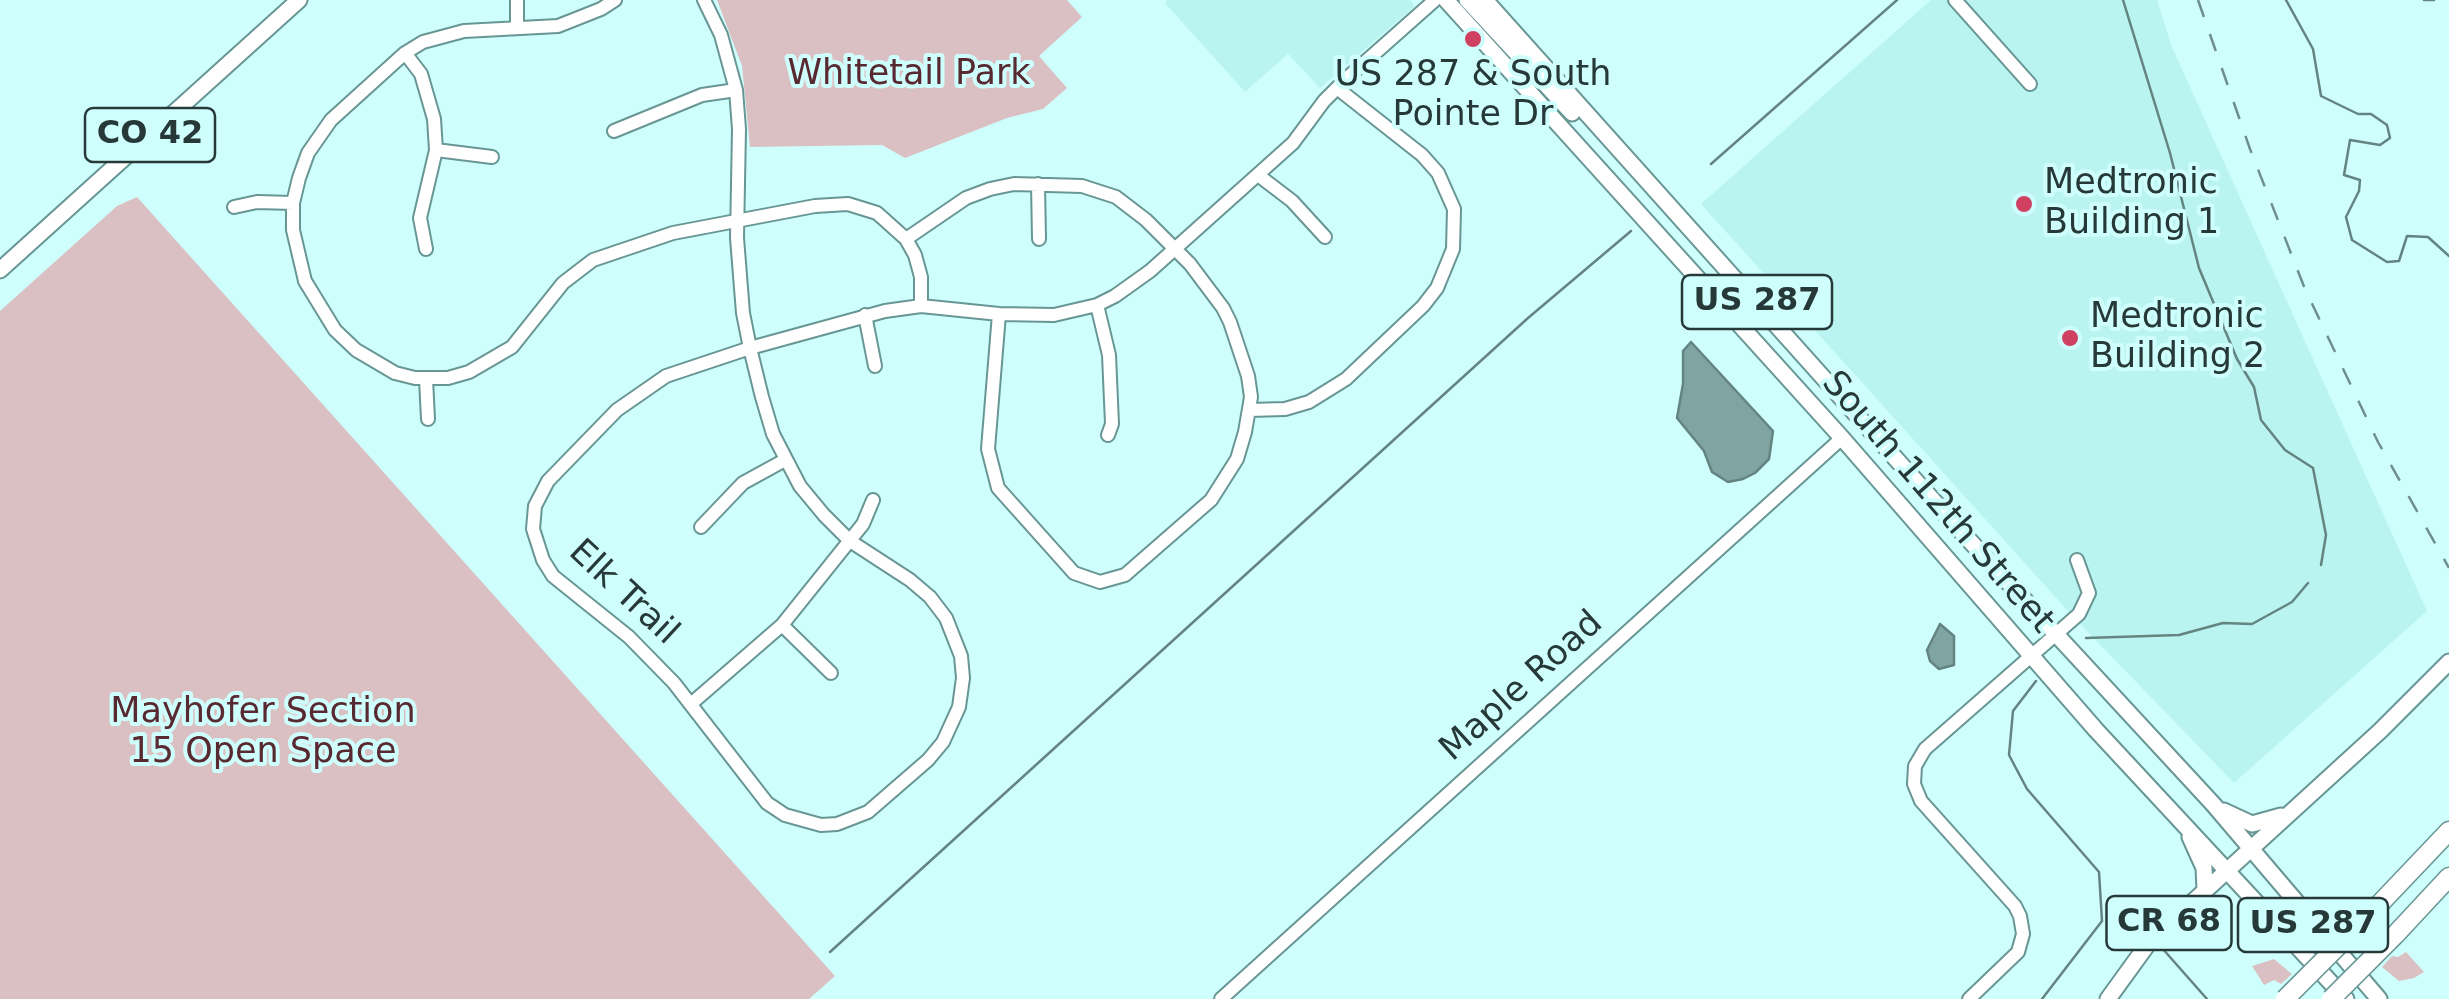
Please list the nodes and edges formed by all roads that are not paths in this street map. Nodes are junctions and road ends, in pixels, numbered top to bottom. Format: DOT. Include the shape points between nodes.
graph roads {
  1 [pos="300,0"];
  2 [pos="517,0"];
  3 [pos="615,0"];
  4 [pos="704,0"];
  5 [pos="1436,0"];
  6 [pos="1446,0"];
  7 [pos="1466,0"];
  8 [pos="1485,0"];
  9 [pos="1496,0"];
  10 [pos="1955,0"];
  11 [pos="516,28"];
  12 [pos="405,52"];
  13 [pos="2030,84"];
  14 [pos="1337,88"];
  15 [pos="736,90"];
  16 [pos="614,131"];
  17 [pos="436,150"];
  18 [pos="492,158"];
  19 [pos="1258,175"];
  20 [pos="1038,184"];
  21 [pos="1649,186"];
  22 [pos="293,204"];
  23 [pos="234,207"];
  24 [pos="737,220"];
  25 [pos="1325,237"];
  26 [pos="906,239"];
  27 [pos="1039,239"];
  28 [pos="426,249"];
  29 [pos="1174,249"];
  30 [pos="0,270"];
  31 [pos="1097,305"];
  32 [pos="921,306"];
  33 [pos="999,314"];
  34 [pos="865,316"];
  35 [pos="750,348"];
  36 [pos="875,366"];
  37 [pos="426,379"];
  38 [pos="1249,410"];
  39 [pos="428,419"];
  40 [pos="1862,420"];
  41 [pos="1108,435"];
  42 [pos="1842,438"];
  43 [pos="785,460"];
  44 [pos="873,500"];
  45 [pos="701,527"];
  46 [pos="850,541"];
  47 [pos="2077,560"];
  48 [pos="782,625"];
  49 [pos="2044,646"];
  50 [pos="2449,662"];
  51 [pos="831,673"];
  52 [pos="692,703"];
  53 [pos="2213,804"];
  54 [pos="2293,810"];
  55 [pos="2184,824"];
  56 [pos="2449,831"];
  57 [pos="2250,848"];
  58 [pos="2228,869"];
  59 [pos="2449,877"];
  60 [pos="2204,890"];
  61 [pos="1221,999"];
  62 [pos="1969,999"];
  63 [pos="2108,999"];
  64 [pos="2285,999"];
  65 [pos="2331,999"];
  66 [pos="2346,999"];
  67 [pos="2380,999"];
  1 -- 30 [label="main road, CO 42"];
  2 -- 11 [label="street"];
  3 -- 11 [label="street" via="558,26"];
  4 -- 15 [label="street"];
  5 -- 14 [label="street"];
  6 -- 42 [label="main road, South 112th Street / US 287"];
  7 -- 21 [label="main road" via="1627,174"];
  8 -- 21 [label="main road, South 112th Street / US 287"];
  9 -- 21 [label="main road" via="1648,176"];
  10 -- 13 [label="street"];
  11 -- 12 [label="street" via="443,35"];
  12 -- 17 [label="street" via="429,96"];
  12 -- 22 [label="street" via="318,136"];
  14 -- 19 [label="street"];
  14 -- 38 [label="street" via="1438,173 1454,209 1454,249 1423,306 1346,379 1309,402"];
  15 -- 16 [label="street" via="702,95"];
  15 -- 24 [label="street"];
  17 -- 18 [label="street"];
  17 -- 28 [label="street" via="420,218"];
  19 -- 25 [label="street"];
  19 -- 29 [label="street"];
  20 -- 26 [label="street" via="966,198"];
  20 -- 27 [label="street"];
  20 -- 29 [label="street" via="1082,186 1116,197"];
  21 -- 40 [label="main road, South 112th Street / US 287"];
  22 -- 23 [label="street"];
  22 -- 37 [label="street" via="305,281 335,330 376,364"];
  24 -- 26 [label="street" via="848,204 877,213"];
  24 -- 35 [label="street"];
  24 -- 37 [label="street" via="673,232 592,260 562,283 512,347 469,372"];
  26 -- 32 [label="street" via="921,277"];
  29 -- 31 [label="street"];
  29 -- 38 [label="street" via="1230,322 1248,376"];
  31 -- 33 [label="street" via="1054,315"];
  31 -- 41 [label="street" via="1110,356"];
  32 -- 33 [label="street, Elk Trail"];
  32 -- 34 [label="street, Elk Trail"];
  33 -- 38 [label="street" via="989,406 991,469 1006,500 1086,580 1125,575 1212,500 1236,460"];
  34 -- 35 [label="street, Elk Trail"];
  34 -- 36 [label="street"];
  35 -- 43 [label="street"];
  35 -- 52 [label="street, Elk Trail" via="640,391 548,481 534,513 536,543 553,576 629,637"];
  37 -- 39 [label="street"];
  40 -- 42 [label="main road, Maple Road"];
  40 -- 49 [label="main road, South 112th Street / US 287"];
  42 -- 49 [label="main road, South 112th Street / US 287"];
  42 -- 61 [label="street, Maple Road"];
  43 -- 45 [label="street" via="743,483"];
  43 -- 46 [label="street"];
  44 -- 46 [label="street"];
  46 -- 48 [label="street"];
  46 -- 52 [label="street, Elk Trail" via="930,597 946,618 963,678 953,723 936,751 877,806 853,819 805,823 756,792"];
  47 -- 49 [label="street" via="2088,597"];
  48 -- 51 [label="street"];
  48 -- 52 [label="street"];
  49 -- 53 [label="main road, South 112th Street / US 287"];
  49 -- 55 [label="main road, South 112th Street / US 287"];
  49 -- 62 [label="street" via="1925,749 1913,775 1921,801 2020,916 2018,952"];
  50 -- 54 [label="main road, CR 68"];
  53 -- 54 [label="main road" via="2259,825"];
  53 -- 57 [label="main road, South 112th Street / US 287"];
  54 -- 57 [label="main road, CR 68"];
  55 -- 58 [label="main road, South 112th Street / US 287"];
  55 -- 60 [label="main road" via="2204,868"];
  56 -- 64 [label="highway, bridge"];
  57 -- 58 [label="main road, CR 68"];
  57 -- 67 [label="main road, South 112th Street / US 287"];
  58 -- 60 [label="main road, CR 68"];
  58 -- 66 [label="main road, South 112th Street / US 287"];
  59 -- 65 [label="highway, bridge"];
  60 -- 63 [label="main road, CR 68" via="2150,941"];
}
